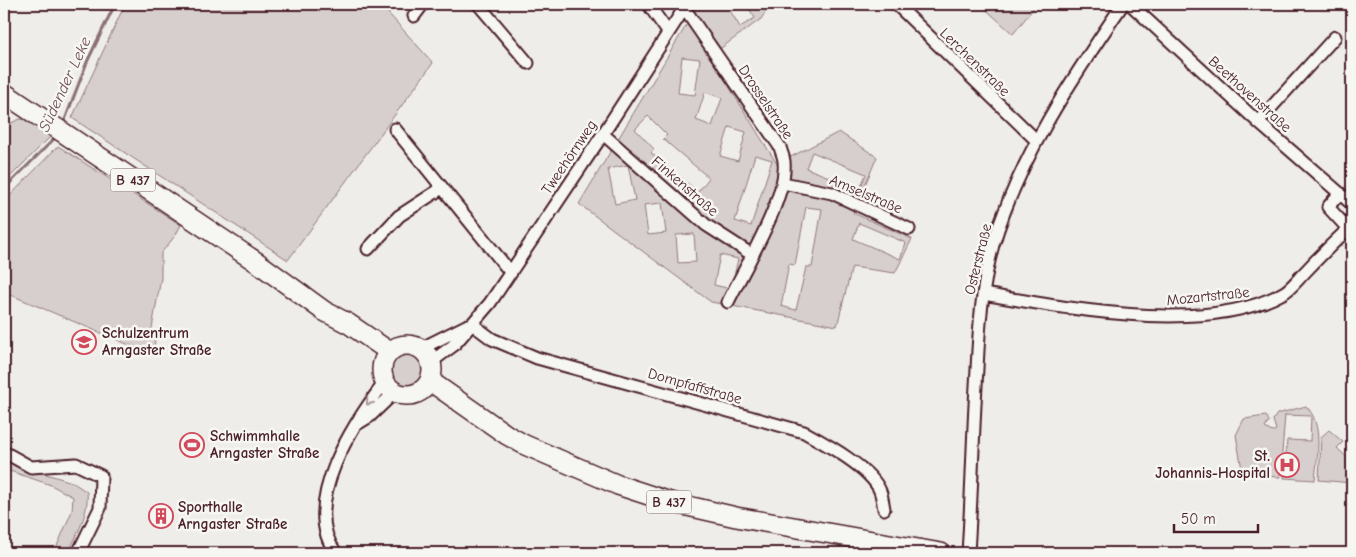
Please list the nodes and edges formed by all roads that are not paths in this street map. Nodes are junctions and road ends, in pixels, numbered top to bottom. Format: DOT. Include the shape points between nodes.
graph roads {
  1 [pos="423,4"];
  2 [pos="478,4"];
  3 [pos="648,4"];
  4 [pos="896,4"];
  5 [pos="1123,4"];
  6 [pos="1130,4"];
  7 [pos="686,6"];
  8 [pos="414,16"];
  9 [pos="668,32"];
  10 [pos="1336,37"];
  11 [pos="528,63"];
  12 [pos="4,93"];
  13 [pos="1258,122"];
  14 [pos="395,129"];
  15 [pos="603,134"];
  16 [pos="1036,140"];
  17 [pos="783,183"];
  18 [pos="442,188"];
  19 [pos="1340,193"];
  20 [pos="1352,204"];
  21 [pos="909,229"];
  22 [pos="1350,231"];
  23 [pos="368,249"];
  24 [pos="751,254"];
  25 [pos="511,273"];
  26 [pos="983,294"];
  27 [pos="728,302"];
  28 [pos="472,324"];
  29 [pos="425,371"];
  30 [pos="388,373"];
  31 [pos="4,452"];
  32 [pos="884,510"];
  33 [pos="78,553"];
  34 [pos="336,553"];
  35 [pos="941,553"];
  36 [pos="968,553"];
  1 -- 8 [label="street"];
  2 -- 11 [label="street"];
  3 -- 9 [label="street"];
  4 -- 16 [label="street, Lerchenstraße"];
  5 -- 16 [label="street, Osterstraße"];
  6 -- 13 [label="street, Beethovenstraße"];
  7 -- 9 [label="street, Tweehörnweg"];
  7 -- 17 [label="street, Drosselstraße" via="780,147 784,162"];
  9 -- 15 [label="street, Tweehörnweg"];
  10 -- 13 [label="street"];
  12 -- 30 [label="main road, B 437" via="258,263 324,311 349,324"];
  13 -- 19 [label="street, Beethovenstraße"];
  14 -- 18 [label="street"];
  15 -- 24 [label="street, Finkenstraße" via="706,225"];
  15 -- 25 [label="street, Tweehörnweg"];
  16 -- 26 [label="street, Osterstraße" via="993,246"];
  17 -- 21 [label="street, Amselstraße" via="832,194"];
  17 -- 24 [label="street, Drosselstraße"];
  18 -- 23 [label="street" via="399,216"];
  18 -- 25 [label="street"];
  19 -- 20 [label="street, Beethovenstraße"];
  19 -- 22 [label="street" via="1328,207"];
  22 -- 26 [label="street, Mozartstraße" via="1285,292 1258,306 1229,311 1172,317 1133,315"];
  24 -- 27 [label="street, Drosselstraße"];
  25 -- 28 [label="street, Tweehörnweg"];
  26 -- 36 [label="street, Osterstraße"];
  28 -- 29 [label="street, Tweehörnweg"];
  28 -- 29 [label="street, Tweehörnweg"];
  28 -- 32 [label="street, Dompfaffstraße" via="492,339 537,358 804,432 835,448 865,474 879,489"];
  29 -- 30 [label="main road" via="408,395"];
  29 -- 30 [label="main road" via="407,345"];
  29 -- 35 [label="main road, B 437" via="507,436 596,476 677,504"];
  30 -- 34 [label="street" via="363,409 335,460 325,521"];
  31 -- 33 [label="street" via="31,467 76,464 101,476 100,508"];
}
